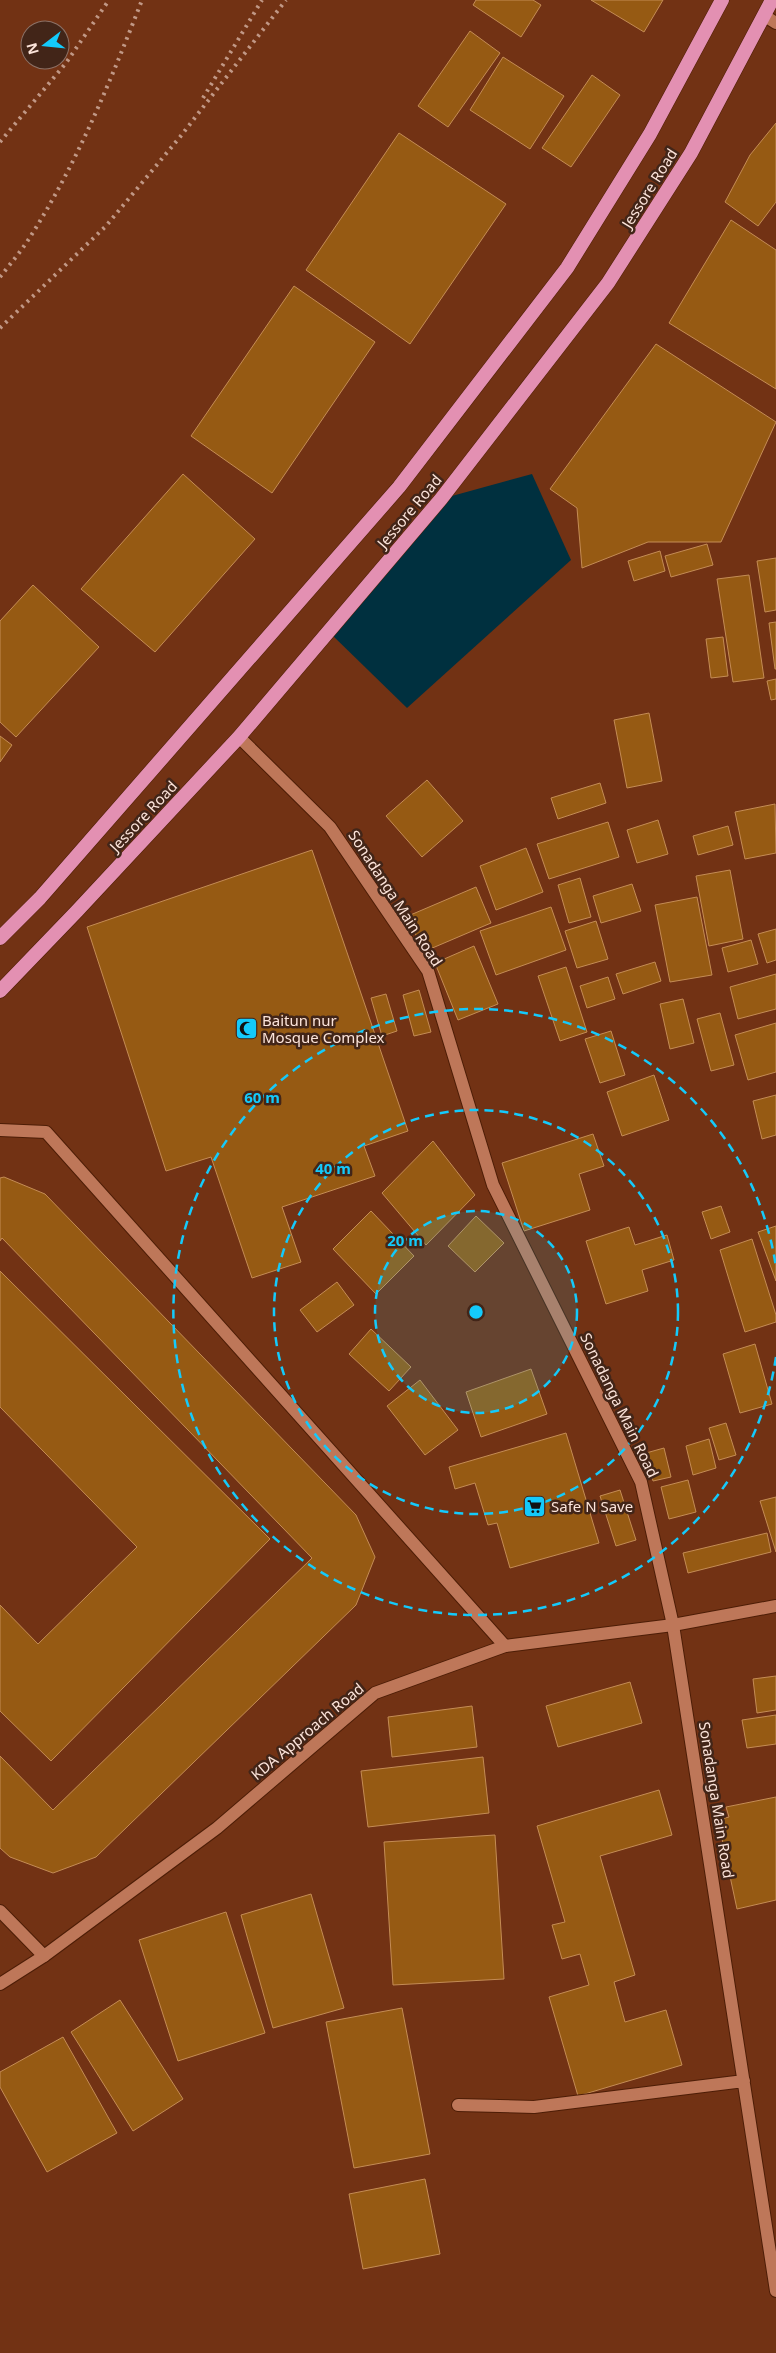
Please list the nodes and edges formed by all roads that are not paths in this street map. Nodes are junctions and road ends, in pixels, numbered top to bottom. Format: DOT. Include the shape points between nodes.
graph roads {
  1 [pos="722,0"];
  2 [pos="772,0"];
  3 [pos="770,20"];
  4 [pos="239,737"];
  5 [pos="0,938"];
  6 [pos="0,991"];
  7 [pos="0,1130"];
  8 [pos="776,1606"];
  9 [pos="673,1625"];
  10 [pos="505,1646"];
  11 [pos="0,1911"];
  12 [pos="44,1956"];
  13 [pos="0,1984"];
  14 [pos="744,2081"];
  15 [pos="458,2105"];
  16 [pos="776,2291"];
  1 -- 5 [label="highway, Jessore Road" via="650,134 567,268 411,471 40,898"];
  2 -- 3 [label="highway, Jessore Road"];
  3 -- 4 [label="highway, Jessore Road" via="608,283 441,499"];
  4 -- 6 [label="highway, Jessore Road"];
  4 -- 9 [label="street, Sonadanga Main Road" via="330,827 428,971 493,1185 641,1482"];
  7 -- 10 [label="street" via="46,1132"];
  8 -- 9 [label="street, KDA Approach Road"];
  9 -- 10 [label="street, KDA Approach Road"];
  9 -- 14 [label="street, Sonadanga Main Road"];
  10 -- 12 [label="street, KDA Approach Road" via="376,1693 217,1828"];
  11 -- 12 [label="street"];
  12 -- 13 [label="street, KDA Approach Road"];
  14 -- 15 [label="street" via="534,2107"];
  14 -- 16 [label="street, Sonadanga Main Road"];
}
